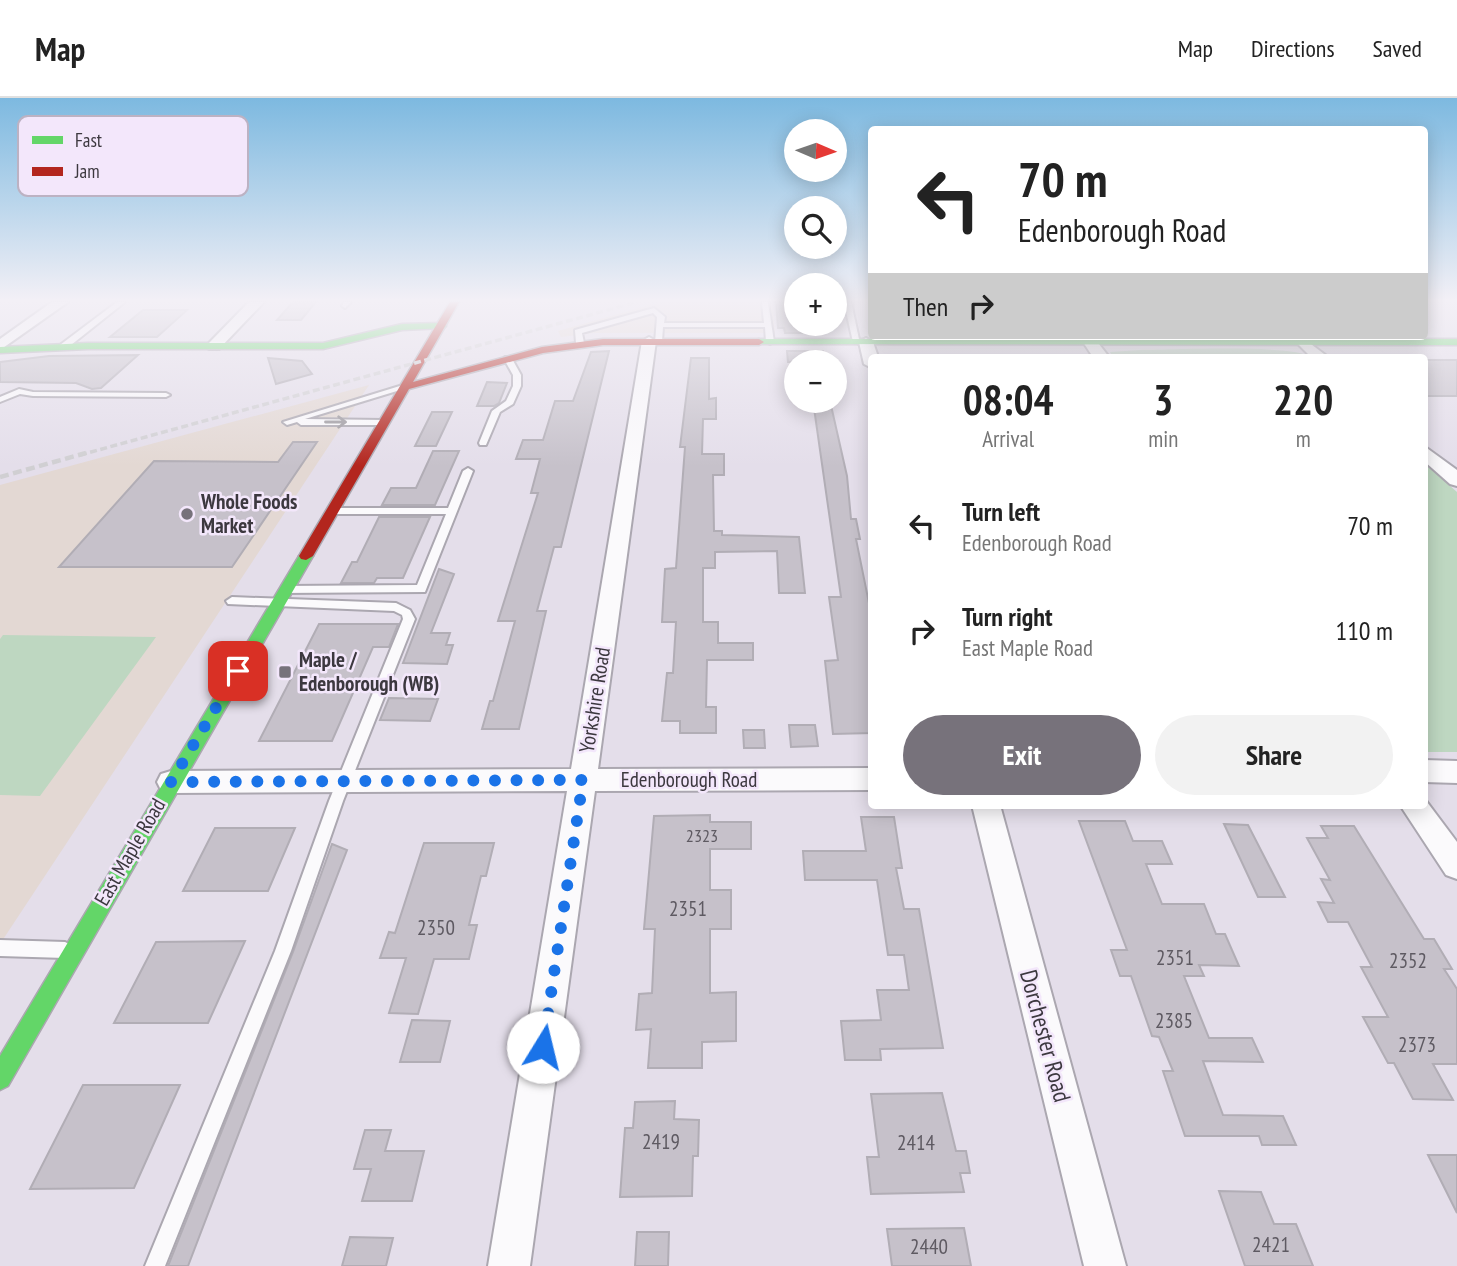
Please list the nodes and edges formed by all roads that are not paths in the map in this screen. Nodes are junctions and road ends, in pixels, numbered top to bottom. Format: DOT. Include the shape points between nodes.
graph roads {
  1 [pos="423,357"];
  2 [pos="519,357"];
  3 [pos="653,357"];
  4 [pos="508,359"];
  5 [pos="406,387"];
  6 [pos="166,395"];
  7 [pos="0,400"];
  8 [pos="384,423"];
  9 [pos="483,443"];
  10 [pos="1428,455"];
  11 [pos="468,471"];
  12 [pos="1457,480"];
  13 [pos="332,511"];
  14 [pos="453,511"];
  15 [pos="281,597"];
  16 [pos="232,601"];
  17 [pos="1428,771"];
  18 [pos="1457,772"];
  19 [pos="345,779"];
  20 [pos="868,779"];
  21 [pos="583,780"];
  22 [pos="171,782"];
  23 [pos="987,809"];
  24 [pos="1417,809"];
  25 [pos="1457,866"];
  26 [pos="0,948"];
  27 [pos="73,951"];
  28 [pos="0,1078"];
  29 [pos="155,1266"];
  30 [pos="509,1266"];
  31 [pos="1105,1266"];
  1 -- 5 [label="street, East Maple Road"];
  2 -- 4 [label="street"];
  3 -- 21 [label="street, Yorkshire Road"];
  4 -- 5 [label="street"];
  4 -- 9 [label="lane" via="517,374 517,386 510,402 496,411"];
  5 -- 8 [label="street, East Maple Road"];
  5 -- 8 [label="lane, one-way" via="287,422"];
  6 -- 7 [label="lane" via="19,391"];
  8 -- 13 [label="street, East Maple Road"];
  10 -- 12 [label="street"];
  11 -- 14 [label="lane"];
  13 -- 14 [label="lane"];
  13 -- 15 [label="street, East Maple Road"];
  14 -- 15 [label="lane" via="421,589"];
  15 -- 16 [label="lane"];
  15 -- 19 [label="lane" via="396,607 409,619"];
  15 -- 22 [label="street, East Maple Road"];
  17 -- 18 [label="street"];
  19 -- 21 [label="street, Edenborough Road"];
  19 -- 22 [label="street, Edenborough Road"];
  19 -- 29 [label="lane" via="283,951"];
  20 -- 21 [label="street, Edenborough Road"];
  21 -- 30 [label="street, Yorkshire Road"];
  22 -- 27 [label="street, East Maple Road"];
  23 -- 31 [label="street, Dorchester Road"];
  24 -- 25 [label="street"];
  26 -- 27 [label="lane"];
  27 -- 28 [label="street, East Maple Road"];
}
